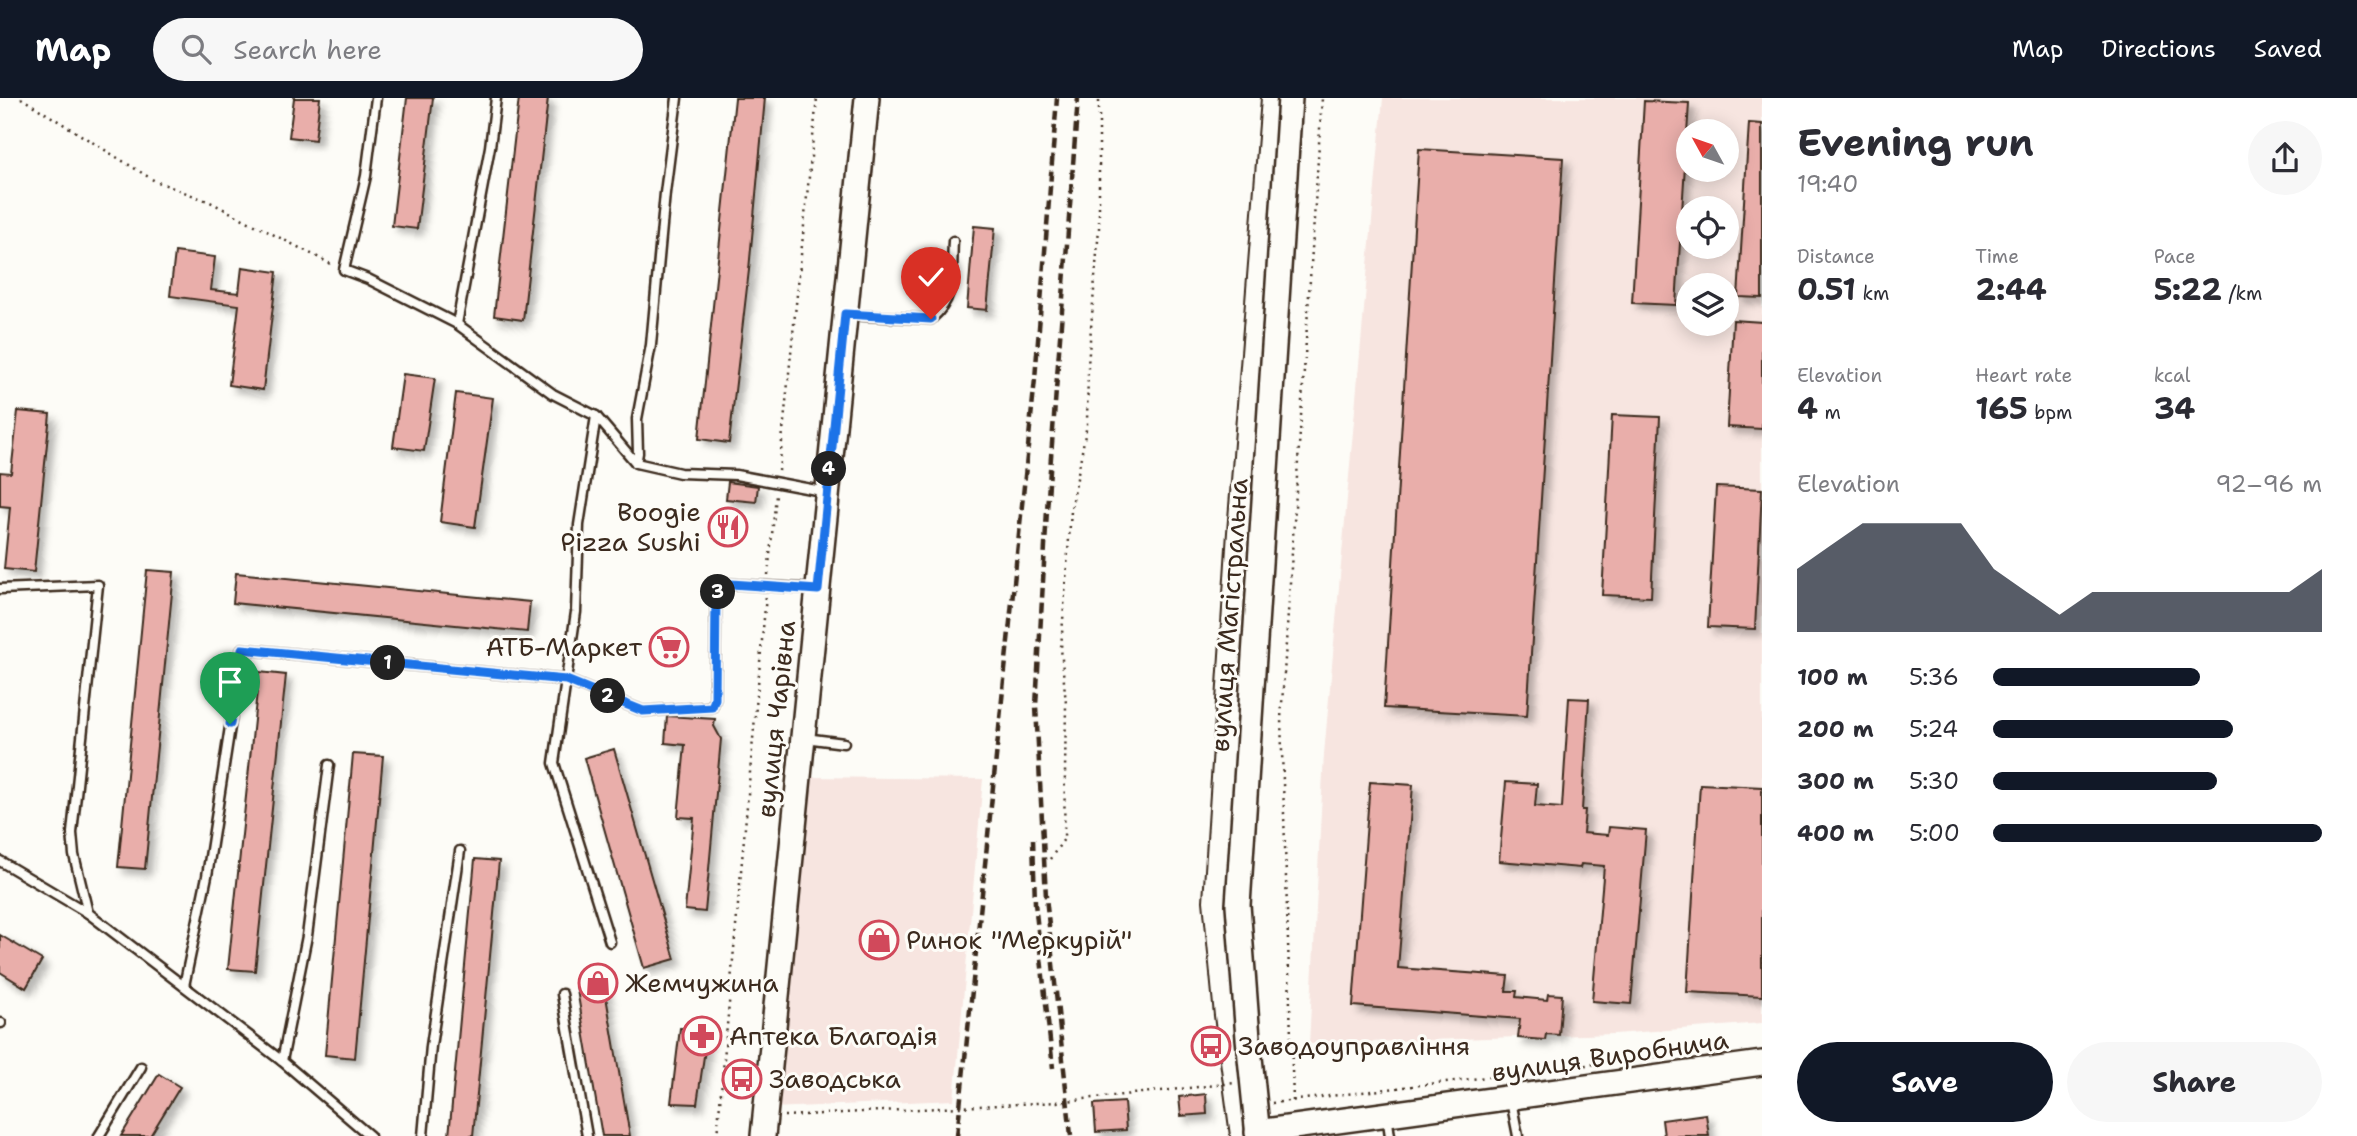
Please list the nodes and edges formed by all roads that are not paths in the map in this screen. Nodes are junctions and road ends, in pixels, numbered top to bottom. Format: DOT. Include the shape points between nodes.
graph roads {
  1 [pos="376,98"];
  2 [pos="496,98"];
  3 [pos="677,98"];
  4 [pos="867,98"];
  5 [pos="1290,98"];
  6 [pos="953,241"];
  7 [pos="845,314"];
  8 [pos="457,324"];
  9 [pos="596,416"];
  10 [pos="636,463"];
  11 [pos="827,492"];
  12 [pos="0,589"];
  13 [pos="818,590"];
  14 [pos="566,680"];
  15 [pos="802,737"];
  16 [pos="844,743"];
  17 [pos="329,765"];
  18 [pos="460,851"];
  19 [pos="0,861"];
  20 [pos="88,913"];
  21 [pos="610,942"];
  22 [pos="184,986"];
  23 [pos="562,994"];
  24 [pos="282,1061"];
  25 [pos="1762,1063"];
  26 [pos="141,1067"];
  27 [pos="1510,1098"];
  28 [pos="1388,1125"];
  29 [pos="763,1126"];
  30 [pos="1257,1134"];
  31 [pos="99,1136"];
  32 [pos="370,1136"];
  33 [pos="423,1136"];
  34 [pos="587,1136"];
  35 [pos="1518,1136"];
  1 -- 8 [label="lane" via="366,176 344,270"];
  2 -- 8 [label="lane"];
  3 -- 10 [label="lane" via="651,345 637,419"];
  4 -- 7 [label="street, вулиця Чарівна"];
  5 -- 30 [label="street, вулиця Магістральна" via="1238,905"];
  6 -- 7 [label="lane" via="950,296 931,319"];
  7 -- 11 [label="street, вулиця Чарівна"];
  8 -- 9 [label="lane" via="553,394"];
  9 -- 10 [label="lane"];
  9 -- 14 [label="lane" via="579,525 576,612"];
  10 -- 11 [label="lane"];
  11 -- 13 [label="street, вулиця Чарівна"];
  12 -- 20 [label="lane" via="98,585 72,833"];
  13 -- 14 [label="lane" via="722,587 716,594 712,707 643,711"];
  13 -- 15 [label="street, вулиця Чарівна"];
  14 -- 21 [label="lane" via="554,762"];
  14 -- 22 [label="lane" via="242,649 207,876"];
  15 -- 16 [label="lane"];
  15 -- 29 [label="street, вулиця Чарівна"];
  17 -- 24 [label="lane" via="307,936"];
  18 -- 33 [label="lane" via="431,1045"];
  19 -- 20 [label="lane"];
  20 -- 22 [label="lane"];
  22 -- 24 [label="lane"];
  23 -- 34 [label="lane"];
  24 -- 32 [label="lane"];
  25 -- 27 [label="street, вулиця Виробнича"];
  26 -- 31 [label="lane"];
  27 -- 28 [label="street, вулиця Виробнича"];
  27 -- 35 [label="lane"];
  28 -- 30 [label="street, вулиця Виробнича"];
}
